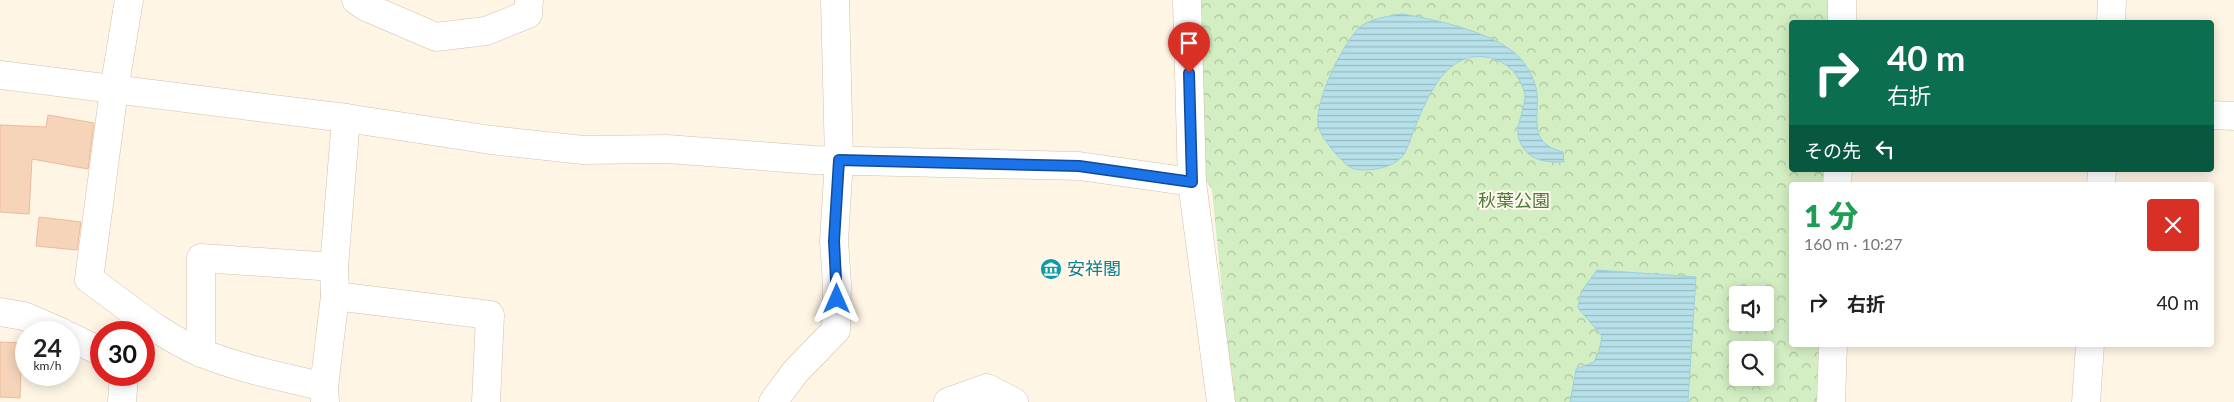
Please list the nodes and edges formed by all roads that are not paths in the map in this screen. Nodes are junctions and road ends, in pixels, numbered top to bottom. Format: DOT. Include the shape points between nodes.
graph roads {
  1 [pos="129,0"];
  2 [pos="530,0"];
  3 [pos="835,0"];
  4 [pos="1187,0"];
  5 [pos="1842,0"];
  6 [pos="2112,0"];
  7 [pos="362,2"];
  8 [pos="1842,20"];
  9 [pos="2111,20"];
  10 [pos="0,75"];
  11 [pos="114,90"];
  12 [pos="2214,115"];
  13 [pos="2234,116"];
  14 [pos="346,118"];
  15 [pos="839,160"];
  16 [pos="1192,182"];
  17 [pos="334,267"];
  18 [pos="335,296"];
  19 [pos="0,312"];
  20 [pos="36,321"];
  21 [pos="1833,347"];
  22 [pos="2090,347"];
  23 [pos="201,353"];
  24 [pos="123,386"];
  25 [pos="325,395"];
  26 [pos="122,402"];
  27 [pos="486,402"];
  28 [pos="773,402"];
  29 [pos="948,402"];
  30 [pos="1014,402"];
  31 [pos="1221,402"];
  32 [pos="1831,402"];
  33 [pos="2086,402"];
  1 -- 11 [label="street"];
  2 -- 7 [label="street" via="528,14 486,30 436,37"];
  3 -- 15 [label="street"];
  4 -- 16 [label="street"];
  5 -- 8 [label="street"];
  6 -- 9 [label="street"];
  10 -- 11 [label="street"];
  11 -- 14 [label="street"];
  11 -- 23 [label="street" via="89,279 158,329"];
  12 -- 13 [label="street"];
  14 -- 15 [label="street" via="583,150 666,149"];
  14 -- 17 [label="street"];
  15 -- 16 [label="street" via="1079,166"];
  15 -- 28 [label="street" via="834,241 836,330 796,371"];
  16 -- 31 [label="street"];
  17 -- 18 [label="street"];
  17 -- 23 [label="street" via="201,258"];
  18 -- 25 [label="street"];
  18 -- 27 [label="street" via="490,315"];
  19 -- 20 [label="street"];
  21 -- 32 [label="street"];
  22 -- 33 [label="street"];
  23 -- 25 [label="street"];
  24 -- 26 [label="street"];
  29 -- 30 [label="street" via="987,388"];
}
